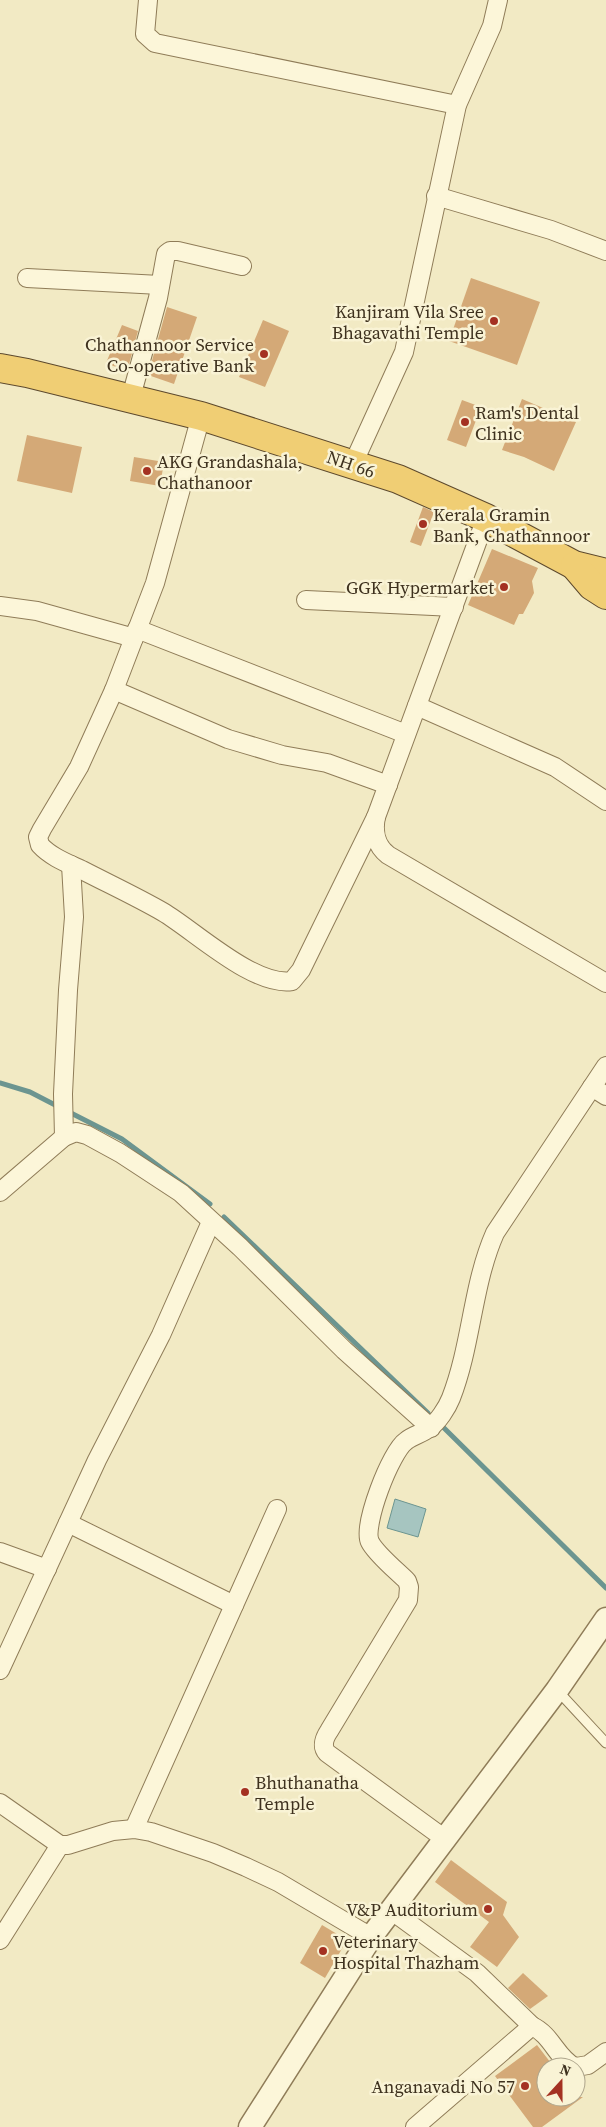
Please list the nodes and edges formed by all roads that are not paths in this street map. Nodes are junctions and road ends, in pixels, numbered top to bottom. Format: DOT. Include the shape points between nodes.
graph roads {
  1 [pos="148,0"];
  2 [pos="498,0"];
  3 [pos="457,105"];
  4 [pos="436,196"];
  5 [pos="606,251"];
  6 [pos="242,266"];
  7 [pos="27,278"];
  8 [pos="160,285"];
  9 [pos="0,368"];
  10 [pos="131,397"];
  11 [pos="201,416"];
  12 [pos="353,464"];
  13 [pos="486,518"];
  14 [pos="574,565"];
  15 [pos="606,573"];
  16 [pos="606,595"];
  17 [pos="306,600"];
  18 [pos="0,606"];
  19 [pos="454,607"];
  20 [pos="136,634"];
  21 [pos="114,690"];
  22 [pos="417,706"];
  23 [pos="406,734"];
  24 [pos="388,784"];
  25 [pos="606,801"];
  26 [pos="376,817"];
  27 [pos="71,865"];
  28 [pos="606,983"];
  29 [pos="606,1066"];
  30 [pos="599,1091"];
  31 [pos="64,1137"];
  32 [pos="0,1192"];
  33 [pos="211,1222"];
  34 [pos="431,1428"];
  35 [pos="277,1509"];
  36 [pos="68,1523"];
  37 [pos="0,1552"];
  38 [pos="47,1569"];
  39 [pos="234,1605"];
  40 [pos="606,1618"];
  41 [pos="0,1670"];
  42 [pos="557,1690"];
  43 [pos="606,1743"];
  44 [pos="0,1803"];
  45 [pos="134,1829"];
  46 [pos="445,1839"];
  47 [pos="60,1845"];
  48 [pos="392,1911"];
  49 [pos="371,1937"];
  50 [pos="0,1940"];
  51 [pos="532,2026"];
  52 [pos="606,2052"];
  53 [pos="563,2057"];
  54 [pos="586,2065"];
  55 [pos="250,2127"];
  56 [pos="415,2127"];
  1 -- 3 [label="street" via="145,34 155,43"];
  2 -- 3 [label="street" via="492,26"];
  3 -- 4 [label="street"];
  4 -- 5 [label="street" via="551,230"];
  4 -- 12 [label="street" via="406,345"];
  6 -- 8 [label="street" via="170,251 166,254"];
  7 -- 8 [label="street"];
  8 -- 10 [label="street"];
  9 -- 10 [label="highway, NH 66"];
  10 -- 11 [label="highway, NH 66"];
  11 -- 12 [label="highway, NH 66"];
  11 -- 20 [label="street" via="155,583"];
  12 -- 13 [label="highway, NH 66" via="398,479"];
  13 -- 14 [label="highway, NH 66"];
  13 -- 19 [label="street"];
  14 -- 15 [label="highway, NH 66"];
  14 -- 16 [label="highway, NH 66" via="592,586"];
  17 -- 19 [label="street"];
  18 -- 20 [label="street"];
  19 -- 22 [label="street"];
  20 -- 21 [label="street"];
  20 -- 23 [label="street"];
  21 -- 24 [label="street" via="228,739 282,755 327,763"];
  21 -- 27 [label="street" via="79,767 38,837 46,851"];
  22 -- 23 [label="street"];
  22 -- 25 [label="street" via="555,767"];
  23 -- 24 [label="street"];
  24 -- 26 [label="street"];
  26 -- 27 [label="street" via="301,970 292,981 281,983 245,967 164,912"];
  26 -- 28 [label="street" via="377,842 388,855"];
  27 -- 31 [label="street" via="74,917 63,1094"];
  29 -- 30 [label="street"];
  30 -- 34 [label="street" via="494,1233 481,1268 451,1399"];
  31 -- 32 [label="street"];
  31 -- 33 [label="street" via="81,1132 120,1153 181,1193"];
  33 -- 34 [label="street" via="344,1350"];
  33 -- 36 [label="street" via="161,1335"];
  34 -- 46 [label="street" via="406,1441 394,1456 374,1508 368,1534 370,1542 407,1580 408,1600 326,1737 324,1750"];
  35 -- 39 [label="street"];
  36 -- 38 [label="street"];
  36 -- 39 [label="street"];
  37 -- 38 [label="street"];
  38 -- 41 [label="street"];
  39 -- 45 [label="street"];
  40 -- 42 [label="street"];
  42 -- 43 [label="lane"];
  42 -- 46 [label="street"];
  44 -- 47 [label="street"];
  45 -- 47 [label="street"];
  45 -- 49 [label="street" via="160,1835 246,1867 278,1882"];
  46 -- 48 [label="street"];
  47 -- 50 [label="street"];
  48 -- 49 [label="street"];
  48 -- 51 [label="street" via="477,1973"];
  49 -- 55 [label="street"];
  51 -- 53 [label="street" via="543,2032"];
  51 -- 56 [label="street"];
  52 -- 54 [label="street"];
}
